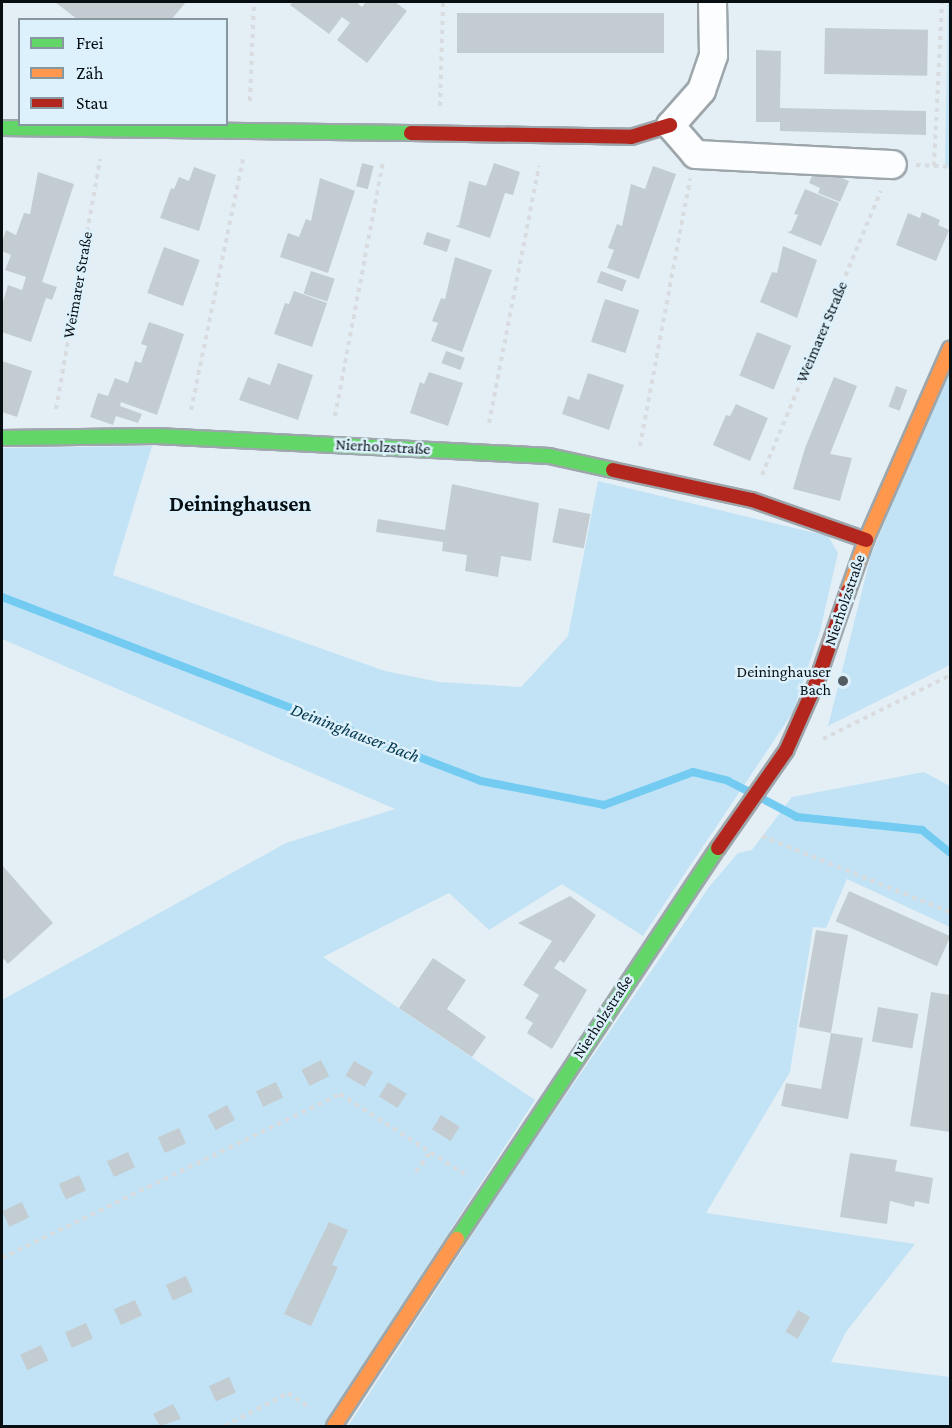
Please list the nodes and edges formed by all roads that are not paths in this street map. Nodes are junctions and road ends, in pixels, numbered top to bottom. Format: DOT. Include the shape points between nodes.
graph roads {
  1 [pos="712,2"];
  2 [pos="670,125"];
  3 [pos="2,128"];
  4 [pos="892,164"];
  5 [pos="951,349"];
  6 [pos="2,438"];
  7 [pos="866,540"];
  8 [pos="334,1426"];
  1 -- 2 [label="street" via="713,55 701,90"];
  2 -- 3 [label="street" via="631,137 544,138 440,133"];
  2 -- 4 [label="street" via="695,154"];
  5 -- 7 [label="street"];
  6 -- 7 [label="street, Nierholzstraße" via="186,437 549,456 752,500"];
  7 -- 8 [label="street, Nierholzstraße" via="817,681 786,751 651,943"];
}
